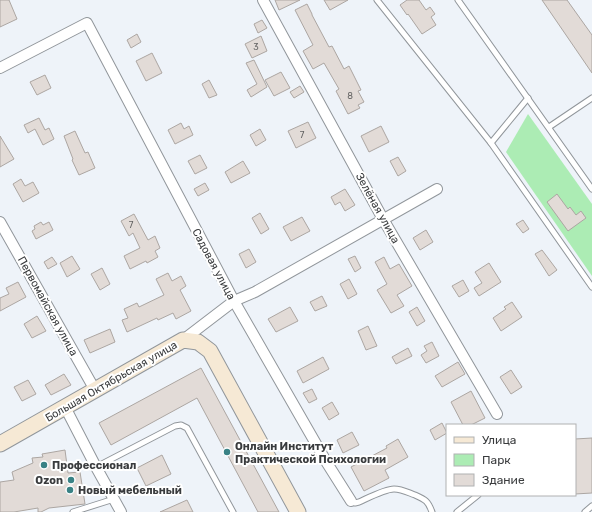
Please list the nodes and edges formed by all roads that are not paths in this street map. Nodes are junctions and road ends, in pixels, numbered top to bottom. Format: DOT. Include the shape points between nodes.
graph roads {
  1 [pos="263,0"];
  2 [pos="377,0"];
  3 [pos="458,0"];
  4 [pos="0,68"];
  5 [pos="528,98"];
  6 [pos="592,98"];
  7 [pos="549,127"];
  8 [pos="492,143"];
  9 [pos="592,188"];
  10 [pos="437,189"];
  11 [pos="383,220"];
  12 [pos="0,222"];
  13 [pos="592,287"];
  14 [pos="234,301"];
  15 [pos="183,340"];
  16 [pos="95,390"];
  17 [pos="65,407"];
  18 [pos="497,414"];
  19 [pos="0,444"];
  20 [pos="96,467"];
  21 [pos="477,496"];
  22 [pos="114,499"];
  23 [pos="351,501"];
  24 [pos="592,506"];
  25 [pos="73,512"];
  26 [pos="121,512"];
  27 [pos="233,512"];
  28 [pos="298,512"];
  29 [pos="432,512"];
  30 [pos="457,512"];
  31 [pos="585,512"];
  1 -- 11 [label="street, Зелёная улица"];
  2 -- 8 [label="lane"];
  3 -- 5 [label="lane"];
  4 -- 14 [label="street, Садовая улица" via="87,23"];
  5 -- 7 [label="lane"];
  5 -- 8 [label="lane"];
  6 -- 7 [label="lane"];
  7 -- 9 [label="lane"];
  8 -- 13 [label="lane"];
  10 -- 11 [label="street"];
  11 -- 14 [label="street" via="255,292"];
  11 -- 18 [label="street, Зелёная улица"];
  12 -- 16 [label="street, Первомайская улица"];
  14 -- 15 [label="street"];
  14 -- 23 [label="street, Садовая улица"];
  15 -- 16 [label="main road, Большая Октябрьская улица"];
  15 -- 28 [label="main road, Большая Октябрьская улица" via="198,342 210,351"];
  16 -- 17 [label="main road, Большая Октябрьская улица"];
  17 -- 19 [label="main road, Большая Октябрьская улица"];
  17 -- 20 [label="street"];
  20 -- 22 [label="street"];
  20 -- 27 [label="lane" via="181,425 187,428"];
  21 -- 30 [label="lane"];
  22 -- 25 [label="lane"];
  22 -- 26 [label="street"];
  23 -- 29 [label="lane" via="359,502 396,489 424,499"];
  24 -- 31 [label="lane"];
}
